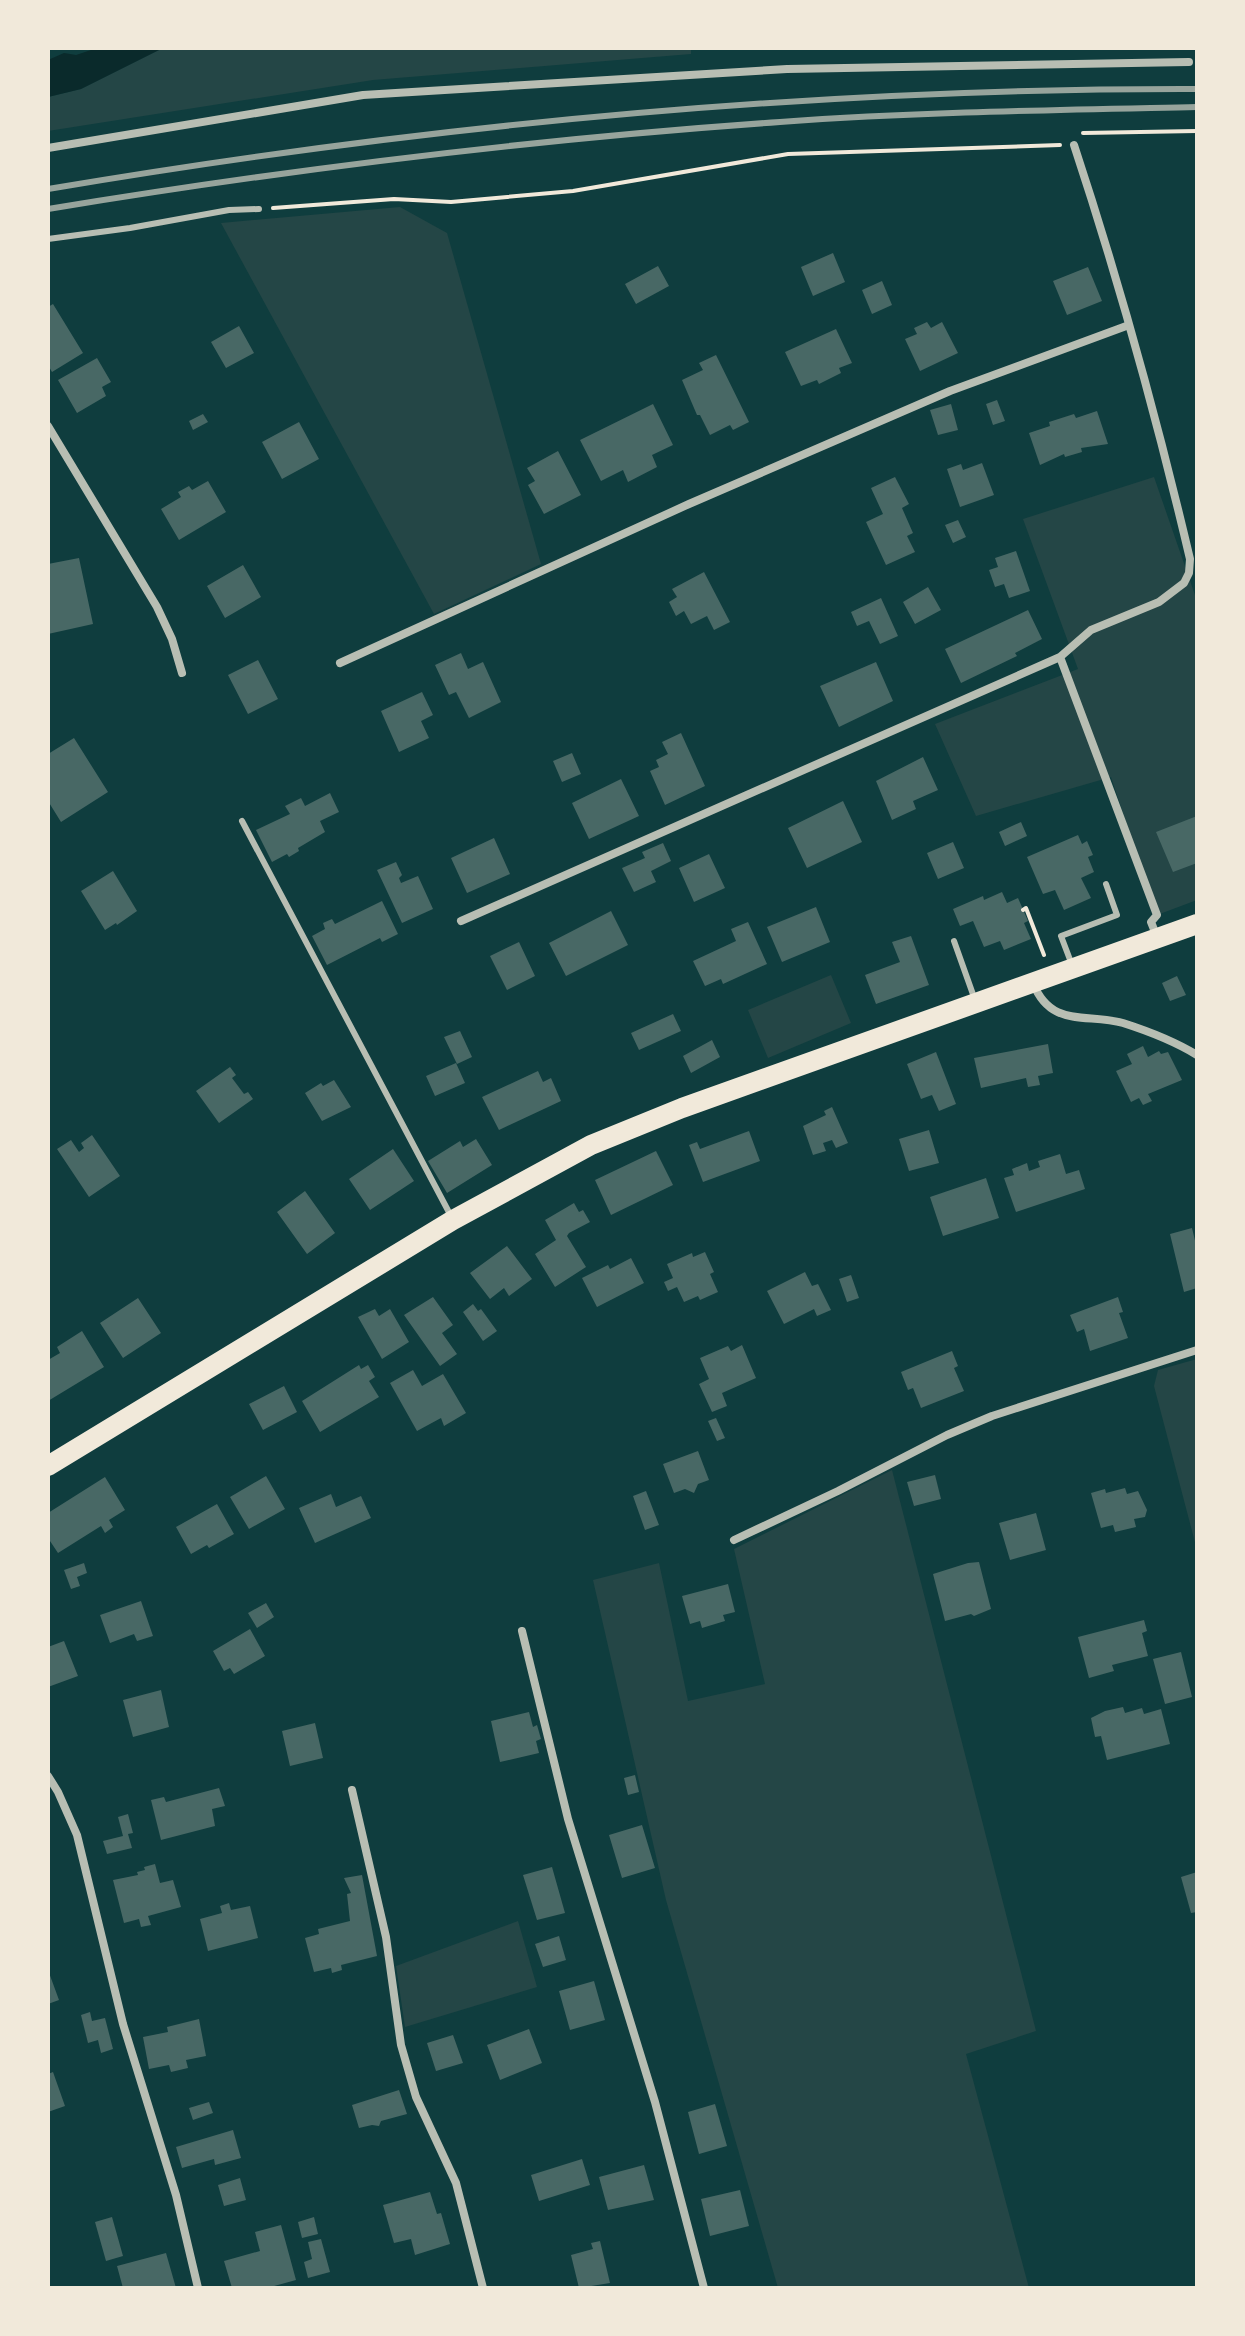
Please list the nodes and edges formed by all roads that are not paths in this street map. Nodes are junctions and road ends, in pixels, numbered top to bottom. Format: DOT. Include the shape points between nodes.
graph roads {
  1 [pos="1189,62"];
  2 [pos="1074,145"];
  3 [pos="48,148"];
  4 [pos="259,209"];
  5 [pos="48,239"];
  6 [pos="1129,325"];
  7 [pos="48,426"];
  8 [pos="1060,657"];
  9 [pos="340,663"];
  10 [pos="182,673"];
  11 [pos="242,821"];
  12 [pos="1106,884"];
  13 [pos="461,921"];
  14 [pos="1197,924"];
  15 [pos="1157,938"];
  16 [pos="954,941"];
  17 [pos="1073,968"];
  18 [pos="1033,983"];
  19 [pos="976,1004"];
  20 [pos="1197,1055"];
  21 [pos="453,1220"];
  22 [pos="1197,1350"];
  23 [pos="48,1466"];
  24 [pos="734,1540"];
  25 [pos="522,1631"];
  26 [pos="48,1776"];
  27 [pos="352,1790"];
  28 [pos="198,2288"];
  29 [pos="483,2288"];
  30 [pos="704,2288"];
  1 -- 3 [label="street" via="787,69 363,95"];
  2 -- 6 [label="street"];
  4 -- 5 [label="lane"];
  6 -- 8 [label="street" via="1166,459 1189,573 1159,602 1091,630"];
  6 -- 9 [label="street" via="921,404"];
  7 -- 10 [label="street" via="157,607"];
  8 -- 13 [label="street"];
  8 -- 15 [label="street" via="1157,915 1151,922"];
  11 -- 21 [label="lane"];
  12 -- 17 [label="lane" via="1117,915 1061,936"];
  14 -- 15 [label="main road"];
  15 -- 17 [label="main road"];
  16 -- 19 [label="lane"];
  17 -- 18 [label="main road"];
  18 -- 19 [label="main road"];
  18 -- 20 [label="street" via="1039,998 1069,1017 1121,1023"];
  19 -- 21 [label="main road" via="636,1126"];
  21 -- 23 [label="main road"];
  22 -- 24 [label="street" via="992,1416"];
  25 -- 30 [label="street" via="568,1819 655,2102"];
  26 -- 28 [label="street" via="77,1835 123,2024 176,2195"];
  27 -- 29 [label="street" via="386,1937 401,2045 416,2097 456,2183"];
}
